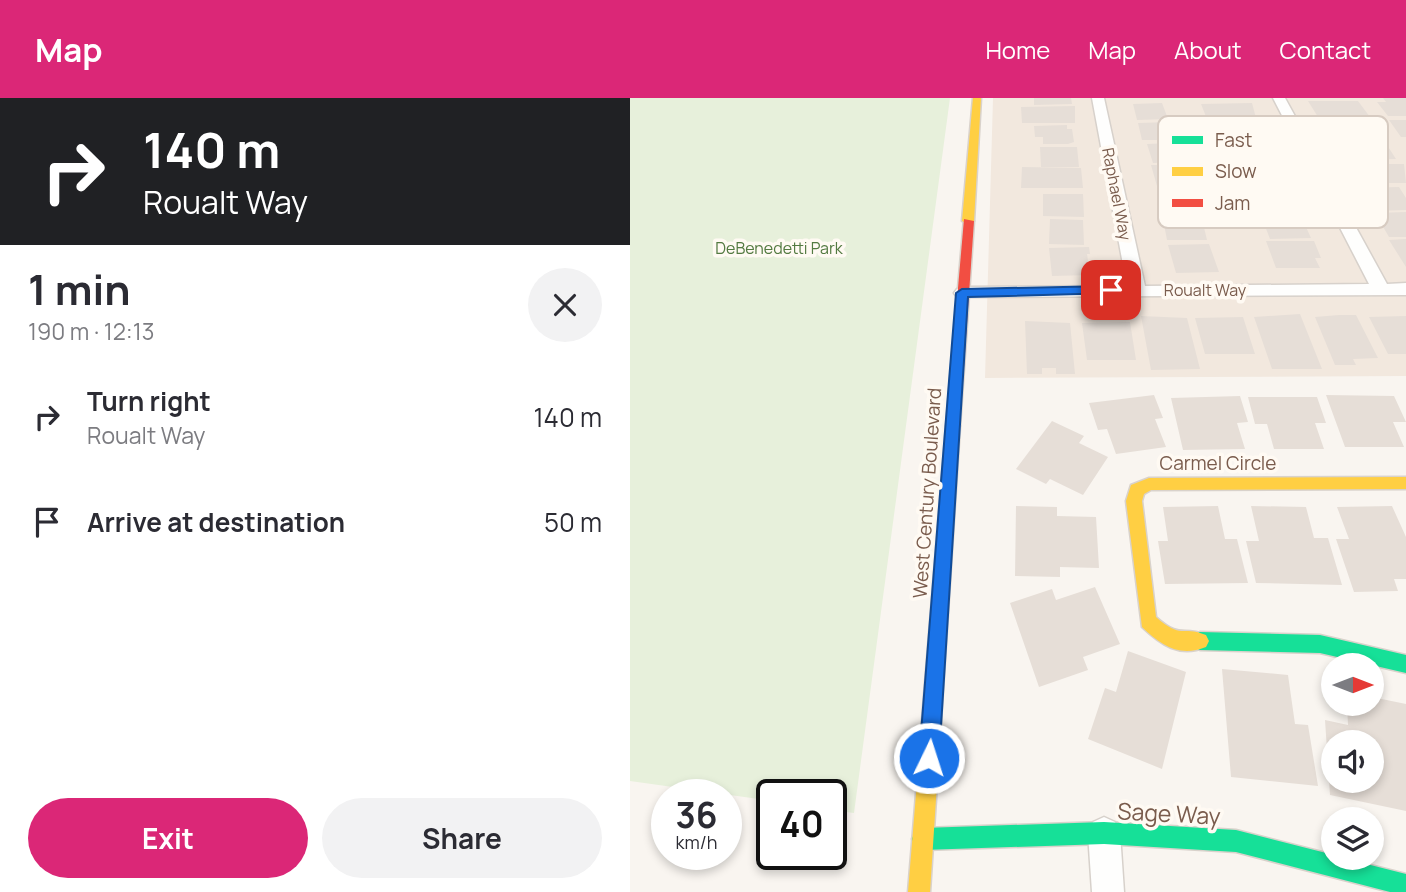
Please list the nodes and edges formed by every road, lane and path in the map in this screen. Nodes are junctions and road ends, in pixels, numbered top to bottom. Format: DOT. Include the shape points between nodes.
graph roads {
  1 [pos="977,98"];
  2 [pos="1098,98"];
  3 [pos="1279,98"];
  4 [pos="1289,116"];
  5 [pos="1348,228"];
  6 [pos="1381,289"];
  7 [pos="1406,289"];
  8 [pos="1137,290"];
  9 [pos="962,293"];
  10 [pos="1406,483"];
  11 [pos="1406,664"];
  12 [pos="1104,833"];
  13 [pos="923,839"];
  14 [pos="1406,885"];
  15 [pos="919,892"];
  16 [pos="1108,892"];
  1 -- 9 [label="street, West Century Boulevard"];
  2 -- 8 [label="street, Raphael Way"];
  3 -- 4 [label="street"];
  5 -- 6 [label="street"];
  6 -- 7 [label="street, Roualt Way"];
  6 -- 8 [label="street, Roualt Way"];
  8 -- 9 [label="street, Roualt Way"];
  9 -- 13 [label="street, West Century Boulevard"];
  10 -- 11 [label="street, Carmel Circle" via="1149,484 1137,490 1134,501 1148,621 1169,640 1320,645"];
  12 -- 13 [label="street, Sage Way"];
  12 -- 14 [label="street, Sage Way" via="1236,841"];
  12 -- 16 [label="street"];
  13 -- 15 [label="street, West Century Boulevard"];
}
